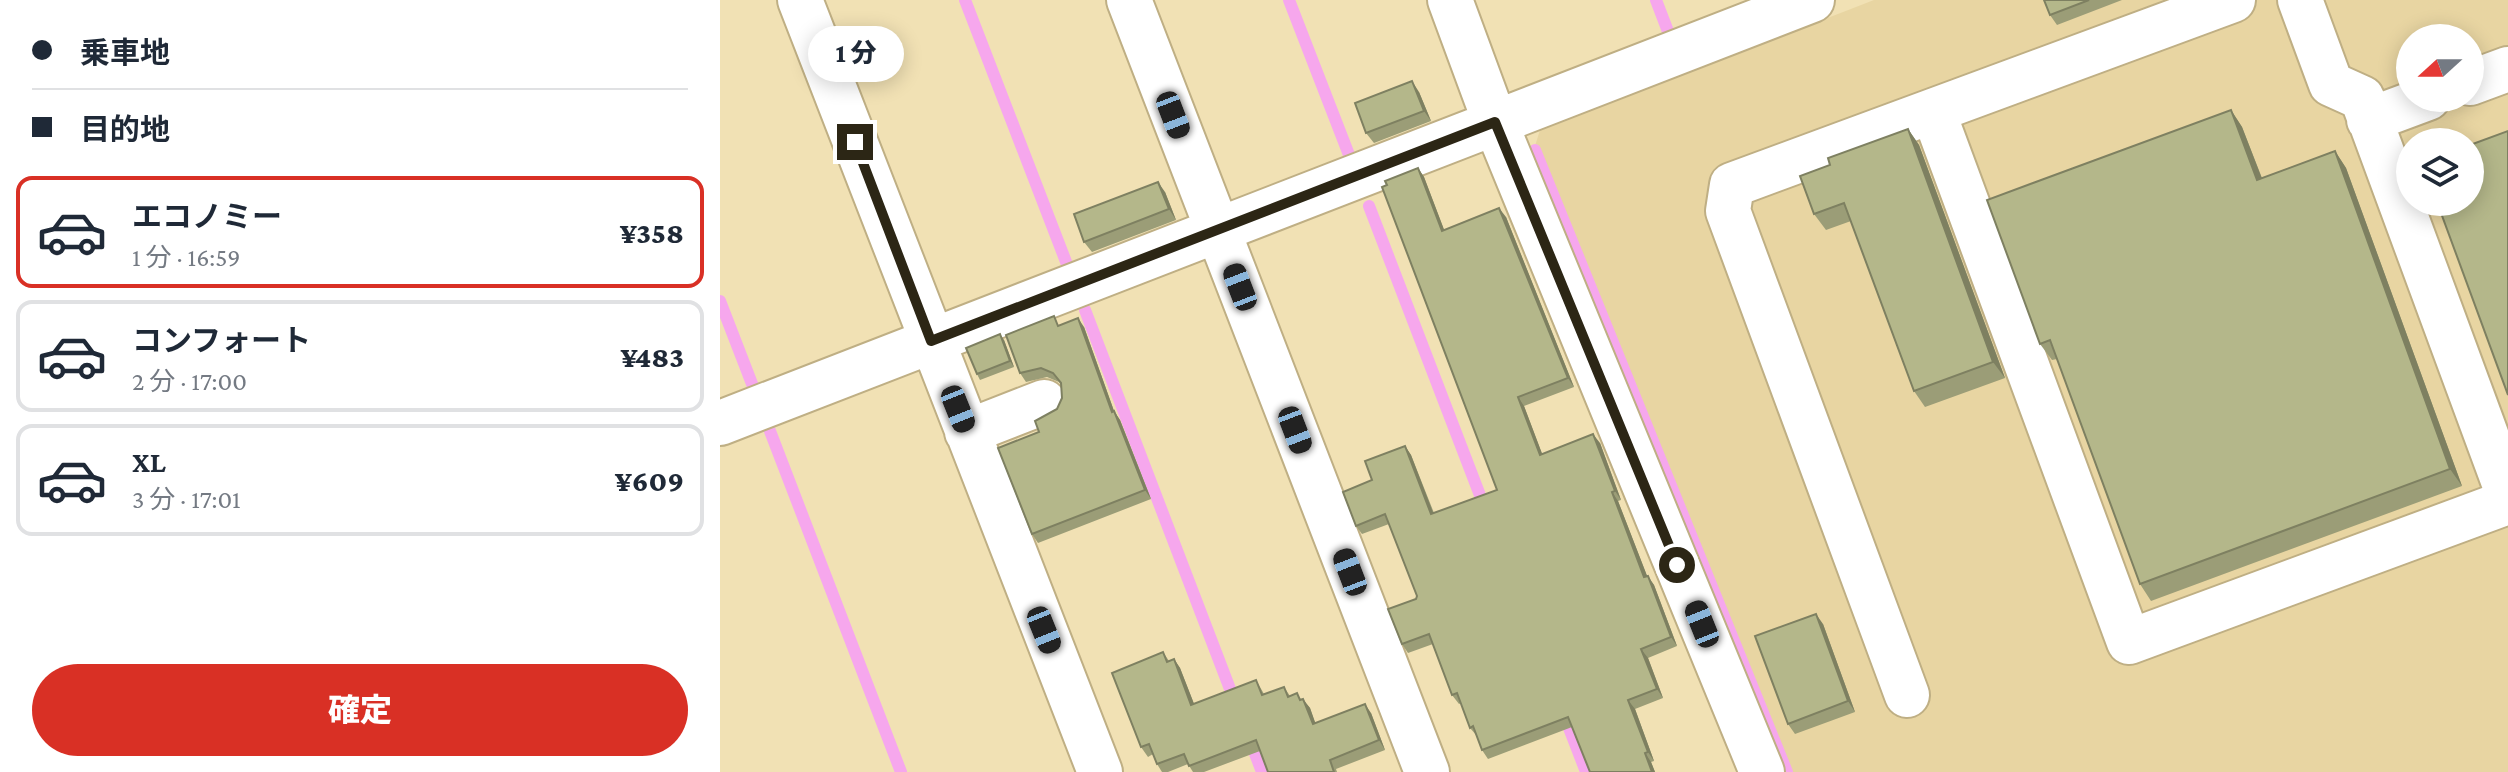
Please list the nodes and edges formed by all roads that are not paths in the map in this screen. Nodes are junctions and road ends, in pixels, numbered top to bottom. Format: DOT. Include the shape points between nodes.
graph roads {
  1 [pos="800,0"];
  2 [pos="1129,0"];
  3 [pos="1450,0"];
  4 [pos="1812,0"];
  5 [pos="2233,0"];
  6 [pos="2300,0"];
  7 [pos="2508,69"];
  8 [pos="2484,78"];
  9 [pos="2396,110"];
  10 [pos="1933,111"];
  11 [pos="2369,120"];
  12 [pos="1495,122"];
  13 [pos="1218,230"];
  14 [pos="931,341"];
  15 [pos="1044,402"];
  16 [pos="720,423"];
  17 [pos="967,432"];
  18 [pos="2508,494"];
  19 [pos="2508,502"];
  20 [pos="1907,695"];
  21 [pos="1100,772"];
  22 [pos="1427,772"];
  23 [pos="1762,772"];
  1 -- 14 [label="street"];
  2 -- 13 [label="street"];
  3 -- 12 [label="street"];
  4 -- 12 [label="street"];
  5 -- 10 [label="street"];
  6 -- 11 [label="street" via="2331,84 2362,98"];
  7 -- 8 [label="street"];
  9 -- 11 [label="street"];
  10 -- 19 [label="street" via="2129,642"];
  10 -- 20 [label="street" via="1732,185 1728,211"];
  11 -- 18 [label="street"];
  12 -- 13 [label="street"];
  12 -- 23 [label="street"];
  13 -- 14 [label="street"];
  13 -- 22 [label="street"];
  14 -- 16 [label="street"];
  14 -- 17 [label="street"];
  15 -- 17 [label="street"];
  17 -- 21 [label="street"];
}
